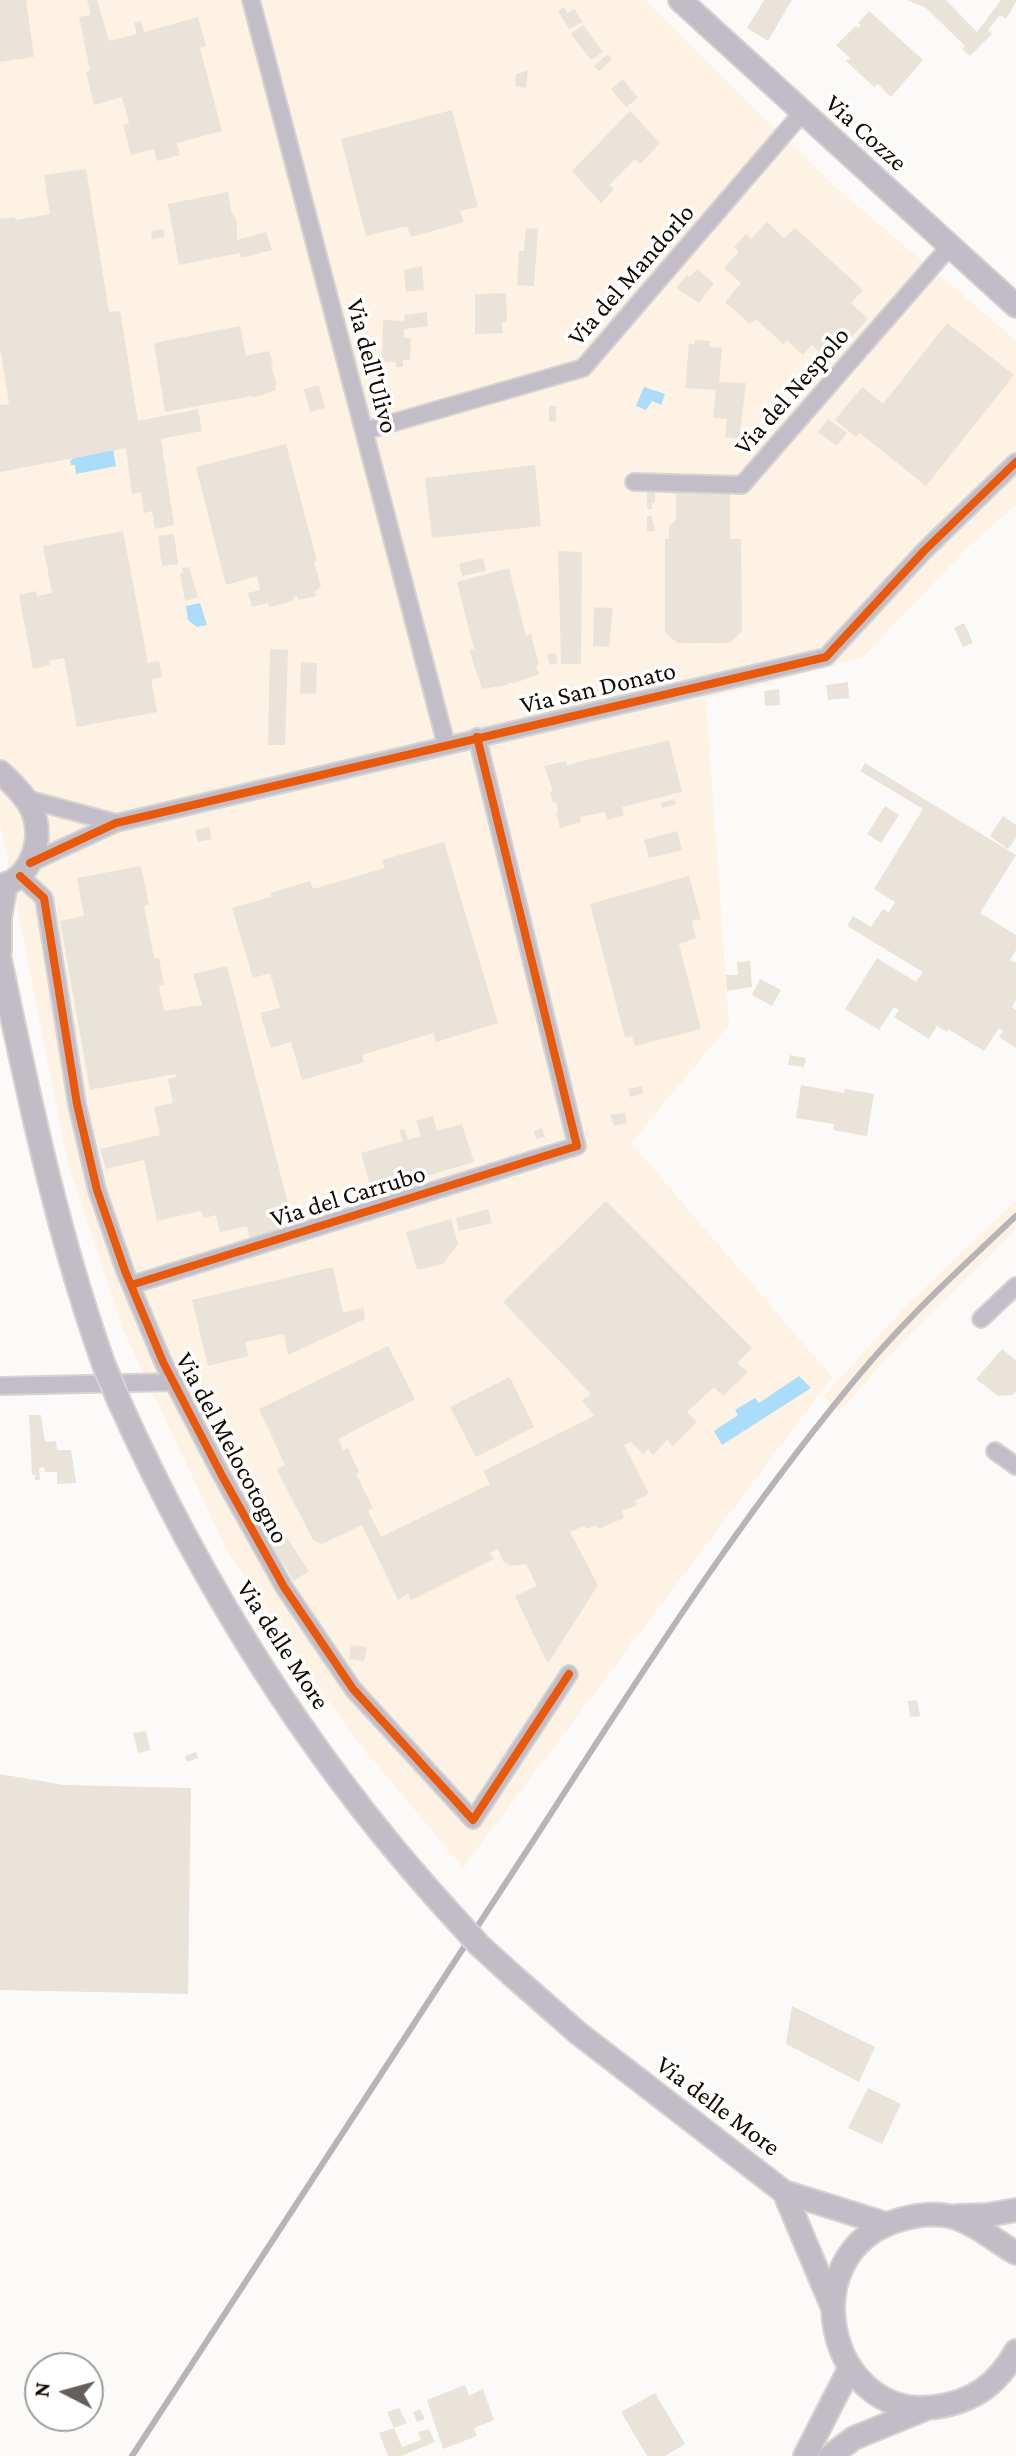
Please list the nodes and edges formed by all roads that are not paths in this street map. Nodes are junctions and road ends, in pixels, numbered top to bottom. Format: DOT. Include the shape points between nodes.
graph roads {
  1 [pos="251,0"];
  2 [pos="680,0"];
  3 [pos="802,113"];
  4 [pos="950,246"];
  5 [pos="1016,306"];
  6 [pos="364,431"];
  7 [pos="1016,462"];
  8 [pos="634,482"];
  9 [pos="477,737"];
  10 [pos="446,744"];
  11 [pos="7,779"];
  12 [pos="116,823"];
  13 [pos="14,877"];
  14 [pos="0,950"];
  15 [pos="0,960"];
  16 [pos="131,1285"];
  17 [pos="1016,1286"];
  18 [pos="981,1319"];
  19 [pos="174,1382"];
  20 [pos="0,1386"];
  21 [pos="995,1451"];
  22 [pos="1016,1466"];
  23 [pos="569,1674"];
  24 [pos="784,2192"];
  25 [pos="1016,2210"];
  26 [pos="951,2217"];
  27 [pos="886,2224"];
  28 [pos="1006,2247"];
  29 [pos="1016,2272"];
  30 [pos="832,2306"];
  31 [pos="1016,2351"];
  32 [pos="850,2368"];
  33 [pos="926,2408"];
  34 [pos="805,2456"];
  35 [pos="830,2456"];
  1 -- 6 [label="street, Via dell'Ulivo"];
  2 -- 3 [label="main road, Via Cozze"];
  3 -- 4 [label="main road, Via Cozze"];
  3 -- 6 [label="street, Via del Mandorlo" via="583,368"];
  4 -- 5 [label="main road, Via Cozze"];
  4 -- 8 [label="street, Via del Nespolo" via="742,485"];
  6 -- 10 [label="street, Via dell'Ulivo"];
  7 -- 9 [label="street, Via San Donato" via="826,657"];
  9 -- 10 [label="street, Via San Donato"];
  9 -- 16 [label="street, Via del Carrubo" via="577,1146"];
  10 -- 12 [label="street, Via San Donato"];
  11 -- 12 [label="street"];
  11 -- 13 [label="main road" via="33,811 38,838"];
  12 -- 13 [label="street, Via San Donato"];
  13 -- 14 [label="main road" via="0,917"];
  13 -- 16 [label="street, Via del Melocotogno" via="44,898 77,1104 97,1190"];
  15 -- 24 [label="main road, Via delle More, bridge" via="31,1108 84,1309 119,1401 180,1528 238,1631 349,1792 479,1945 578,2033"];
  16 -- 19 [label="street, Via del Melocotogno"];
  17 -- 18 [label="street"];
  19 -- 20 [label="street"];
  19 -- 23 [label="street, Via del Melocotogno" via="284,1587 353,1689 473,1820"];
  21 -- 22 [label="street"];
  24 -- 27 [label="main road"];
  24 -- 30 [label="main road"];
  25 -- 26 [label="main road"];
  26 -- 27 [label="main road" via="918,2215"];
  26 -- 28 [label="main road"];
  27 -- 30 [label="main road" via="848,2257"];
  28 -- 29 [label="main road"];
  30 -- 32 [label="main road" via="836,2339"];
  31 -- 33 [label="main road" via="1005,2372 982,2392 956,2405"];
  32 -- 33 [label="main road" via="871,2389 897,2403"];
  32 -- 34 [label="main road"];
  33 -- 35 [label="main road" via="854,2438"];
}
